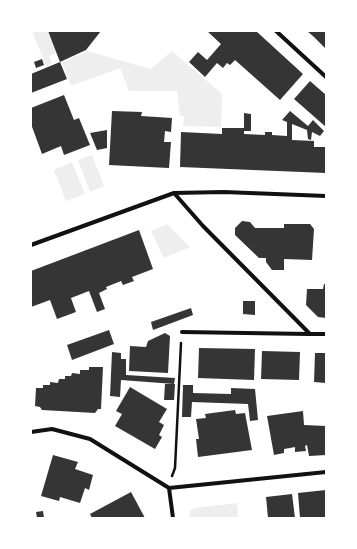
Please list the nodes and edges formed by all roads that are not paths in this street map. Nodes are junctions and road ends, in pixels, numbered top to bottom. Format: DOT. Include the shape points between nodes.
graph roads {
  1 [pos="276,31"];
  2 [pos="326,77"];
  3 [pos="174,193"];
  4 [pos="326,196"];
  5 [pos="31,245"];
  6 [pos="182,332"];
  7 [pos="310,334"];
  8 [pos="326,334"];
  9 [pos="31,432"];
  10 [pos="326,472"];
  11 [pos="169,488"];
  12 [pos="173,518"];
  1 -- 2 [label="street"];
  3 -- 4 [label="street"];
  3 -- 5 [label="street"];
  3 -- 7 [label="street" via="203,226"];
  6 -- 7 [label="street"];
  7 -- 8 [label="street"];
  9 -- 11 [label="street" via="52,429 90,439"];
  10 -- 11 [label="street"];
  11 -- 12 [label="street"];
}
